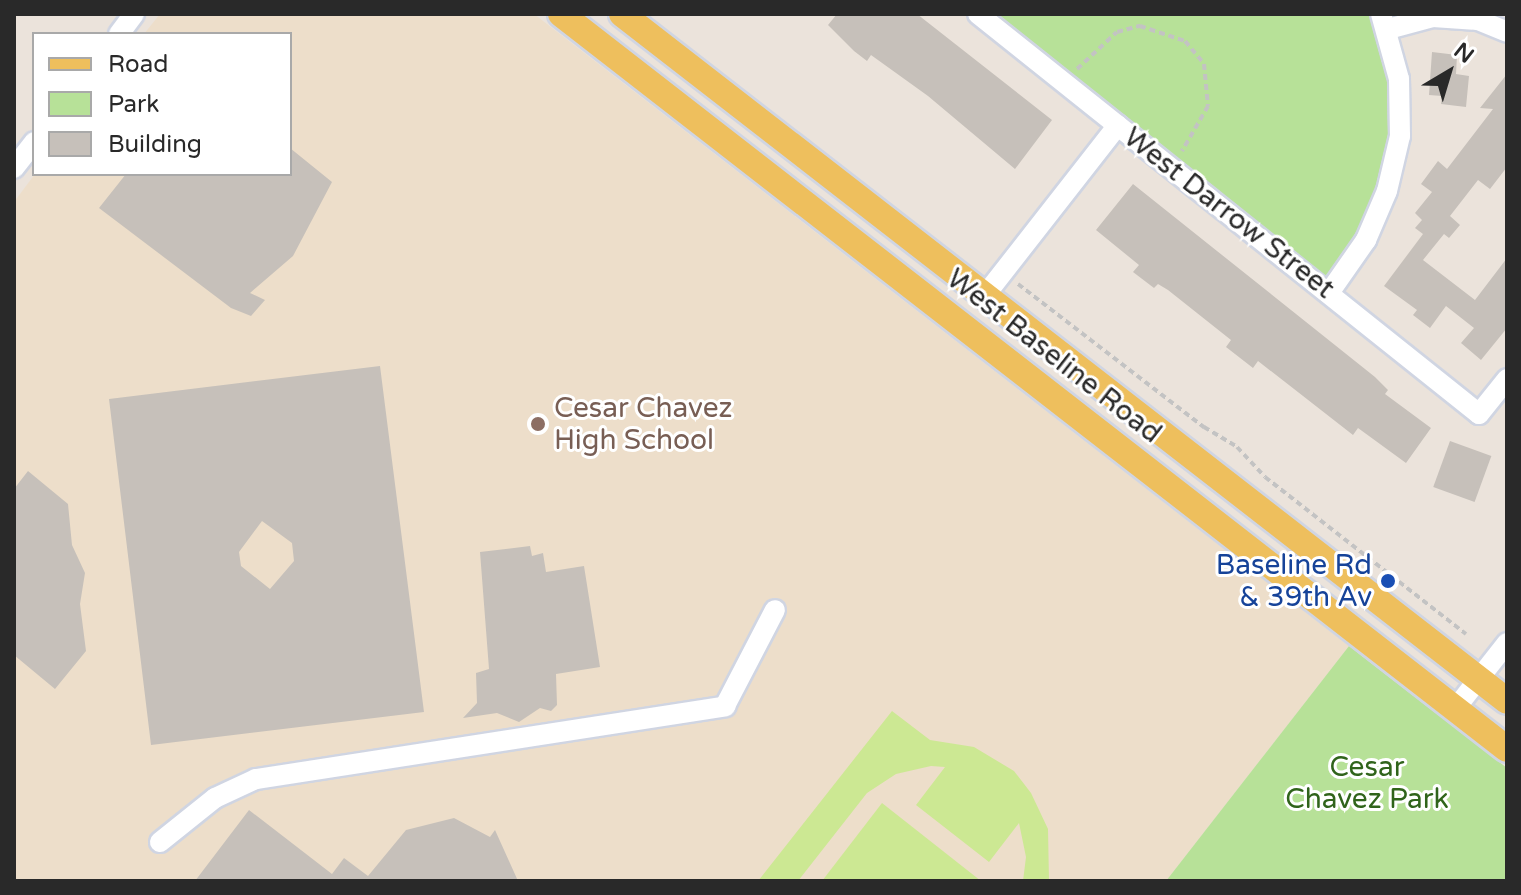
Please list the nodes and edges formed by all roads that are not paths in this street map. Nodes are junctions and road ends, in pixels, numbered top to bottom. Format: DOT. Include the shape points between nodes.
graph roads {
  1 [pos="134,14"];
  2 [pos="561,14"];
  3 [pos="622,14"];
  4 [pos="978,14"];
  5 [pos="1385,22"];
  6 [pos="120,32"];
  7 [pos="1507,32"];
  8 [pos="1118,125"];
  9 [pos="32,145"];
  10 [pos="14,168"];
  11 [pos="1329,293"];
  12 [pos="986,294"];
  13 [pos="1507,379"];
  14 [pos="775,610"];
  15 [pos="1507,643"];
  16 [pos="1479,679"];
  17 [pos="1507,701"];
  18 [pos="1455,709"];
  19 [pos="1507,749"];
  20 [pos="160,842"];
  1 -- 6 [label="street"];
  2 -- 18 [label="main road, West Baseline Road"];
  3 -- 12 [label="main road, West Baseline Road"];
  4 -- 8 [label="street, West Darrow Street"];
  5 -- 7 [label="street" via="1478,20"];
  5 -- 11 [label="street" via="1399,79 1400,136 1387,191 1366,240"];
  8 -- 11 [label="street, West Darrow Street"];
  8 -- 12 [label="street"];
  9 -- 10 [label="street"];
  11 -- 13 [label="street, West Darrow Street" via="1479,414"];
  12 -- 16 [label="main road, West Baseline Road"];
  14 -- 20 [label="street" via="725,706 256,779 215,798"];
  15 -- 16 [label="street"];
  16 -- 17 [label="main road, West Baseline Road"];
  16 -- 18 [label="street"];
  18 -- 19 [label="main road, West Baseline Road"];
}
